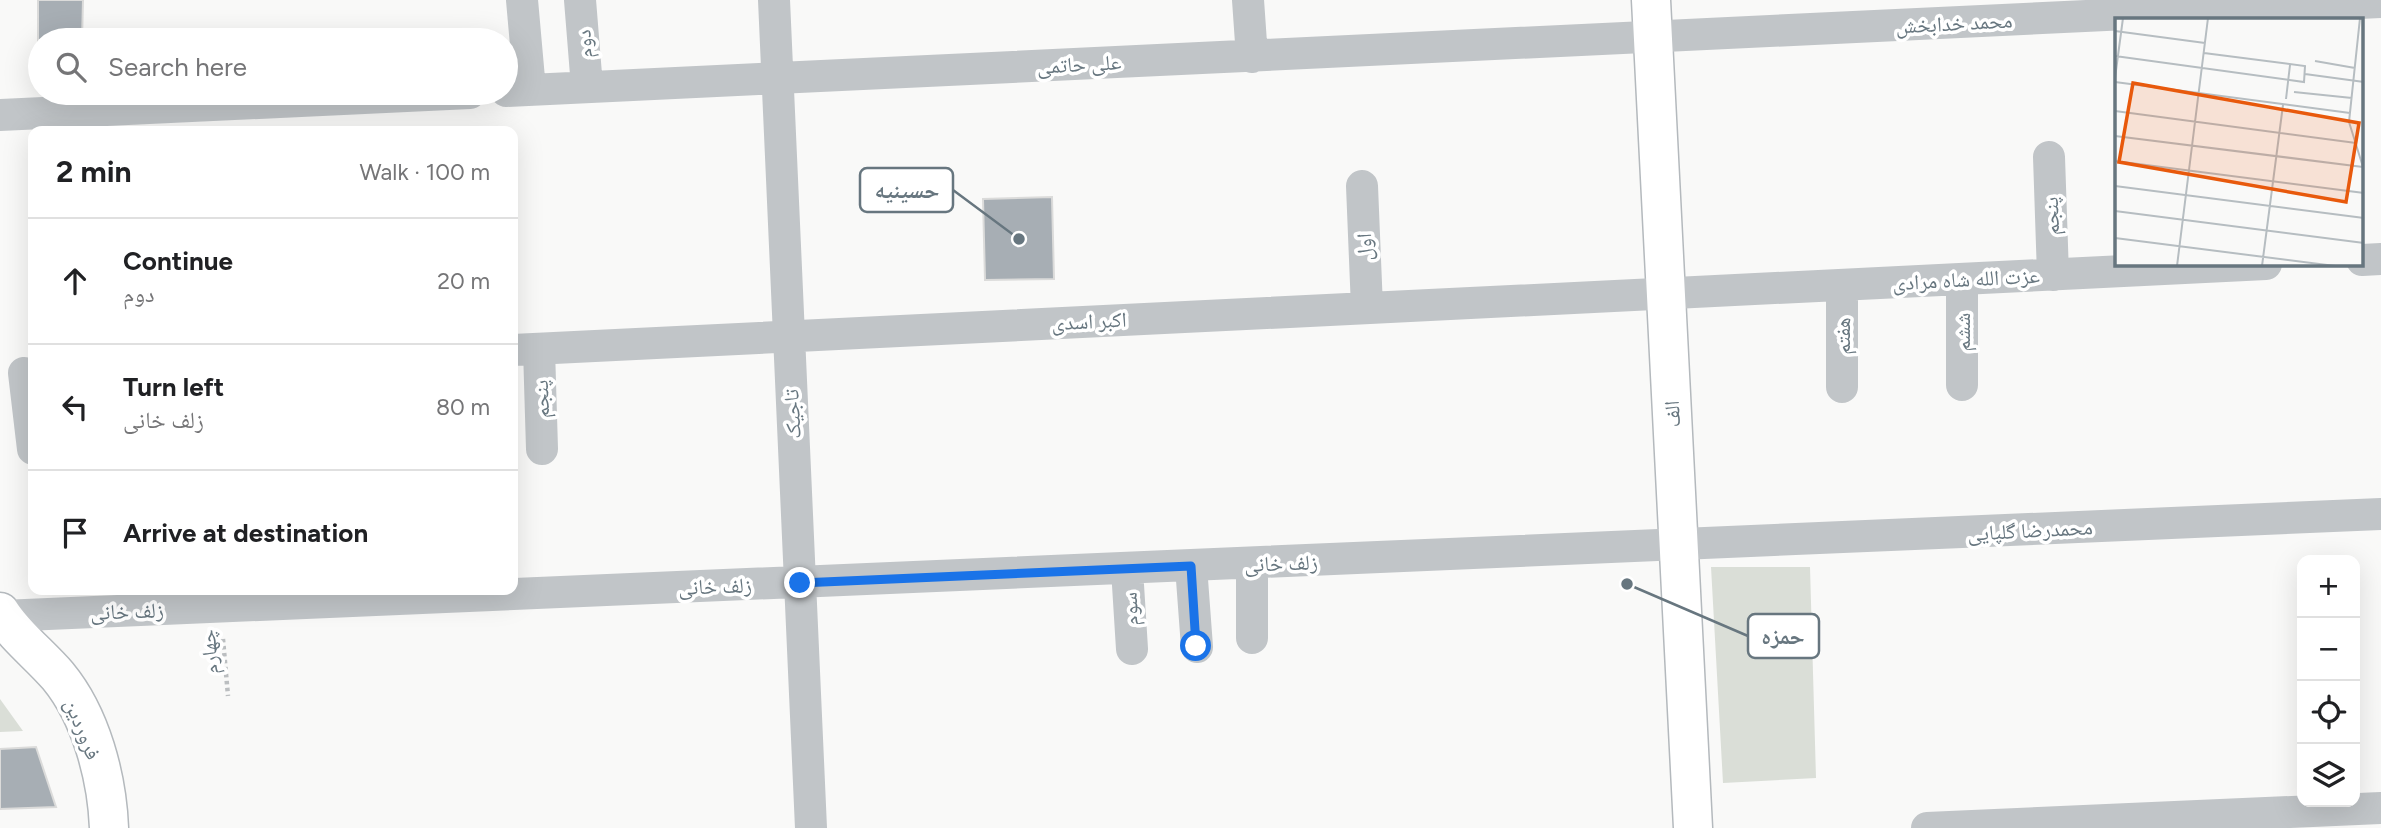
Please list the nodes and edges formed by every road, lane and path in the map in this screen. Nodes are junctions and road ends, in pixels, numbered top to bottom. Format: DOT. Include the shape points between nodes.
graph roads {
  1 [pos="522,0"];
  2 [pos="580,0"];
  3 [pos="774,0"];
  4 [pos="1248,0"];
  5 [pos="1651,0"];
  6 [pos="2381,2"];
  7 [pos="2255,14"];
  8 [pos="2150,18"];
  9 [pos="2115,19"];
  10 [pos="1653,37"];
  11 [pos="1252,57"];
  12 [pos="777,78"];
  13 [pos="587,87"];
  14 [pos="518,91"];
  15 [pos="214,105"];
  16 [pos="0,115"];
  17 [pos="2049,157"];
  18 [pos="1362,186"];
  19 [pos="2227,266"];
  20 [pos="2053,275"];
  21 [pos="1962,279"];
  22 [pos="1842,285"];
  23 [pos="1666,294"];
  24 [pos="1367,308"];
  25 [pos="789,336"];
  26 [pos="526,349"];
  27 [pos="19,374"];
  28 [pos="1962,385"];
  29 [pos="1842,387"];
  30 [pos="28,422"];
  31 [pos="542,449"];
  32 [pos="2381,514"];
  33 [pos="1678,546"];
  34 [pos="1252,564"];
  35 [pos="1191,566"];
  36 [pos="1128,569"];
  37 [pos="800,583"];
  38 [pos="518,594"];
  39 [pos="498,595"];
  40 [pos="221,606"];
  41 [pos="1,614"];
  42 [pos="1252,638"];
  43 [pos="1196,646"];
  44 [pos="1132,649"];
  45 [pos="228,696"];
  46 [pos="2381,808"];
  47 [pos="109,828"];
  48 [pos="811,828"];
  49 [pos="1693,828"];
  50 [pos="1927,828"];
  1 -- 14 [label="street"];
  2 -- 13 [label="street, دوم"];
  3 -- 12 [label="street, تاجیک"];
  4 -- 11 [label="street"];
  5 -- 10 [label="street, الف"];
  6 -- 7 [label="street, محمد خدابخش"];
  7 -- 8 [label="street, محمد خدابخش"];
  9 -- 10 [label="street, محمد خدابخش"];
  10 -- 11 [label="street, علی حاتمی"];
  10 -- 23 [label="street, الف"];
  11 -- 12 [label="street, علی حاتمی"];
  12 -- 13 [label="street, علی حاتمی"];
  12 -- 25 [label="street, تاجیک"];
  13 -- 14 [label="street, علی حاتمی"];
  15 -- 16 [label="street"];
  17 -- 20 [label="street, پنجم"];
  18 -- 24 [label="street, اول"];
  19 -- 20 [label="street, عزت الله شاه مرادی"];
  20 -- 21 [label="street, عزت الله شاه مرادی"];
  21 -- 22 [label="street, عزت الله شاه مرادی"];
  21 -- 28 [label="street, ششم"];
  22 -- 23 [label="street, عزت الله شاه مرادی"];
  22 -- 29 [label="street, هفتم"];
  23 -- 24 [label="street, اکبر اسدی"];
  23 -- 33 [label="street, الف"];
  24 -- 25 [label="street, اکبر اسدی"];
  25 -- 26 [label="street, اکبر اسدی"];
  25 -- 37 [label="street, تاجیک"];
  26 -- 31 [label="street, پنجم"];
  27 -- 30 [label="street"];
  32 -- 33 [label="street, محمدرضا گلپایی"];
  33 -- 34 [label="street, زلف خانی"];
  33 -- 49 [label="street, الف"];
  34 -- 35 [label="street, زلف خانی"];
  34 -- 42 [label="street"];
  35 -- 36 [label="street, زلف خانی"];
  35 -- 43 [label="street"];
  36 -- 37 [label="street, زلف خانی"];
  36 -- 44 [label="street, سوم"];
  37 -- 38 [label="street, زلف خانی"];
  37 -- 48 [label="street, تاجیک"];
  39 -- 40 [label="street, زلف خانی"];
  40 -- 41 [label="street, زلف خانی"];
  40 -- 45 [label="path, چهارم"];
  41 -- 47 [label="street, فروردین" via="80,708 95,748"];
  46 -- 50 [label="street"];
}
